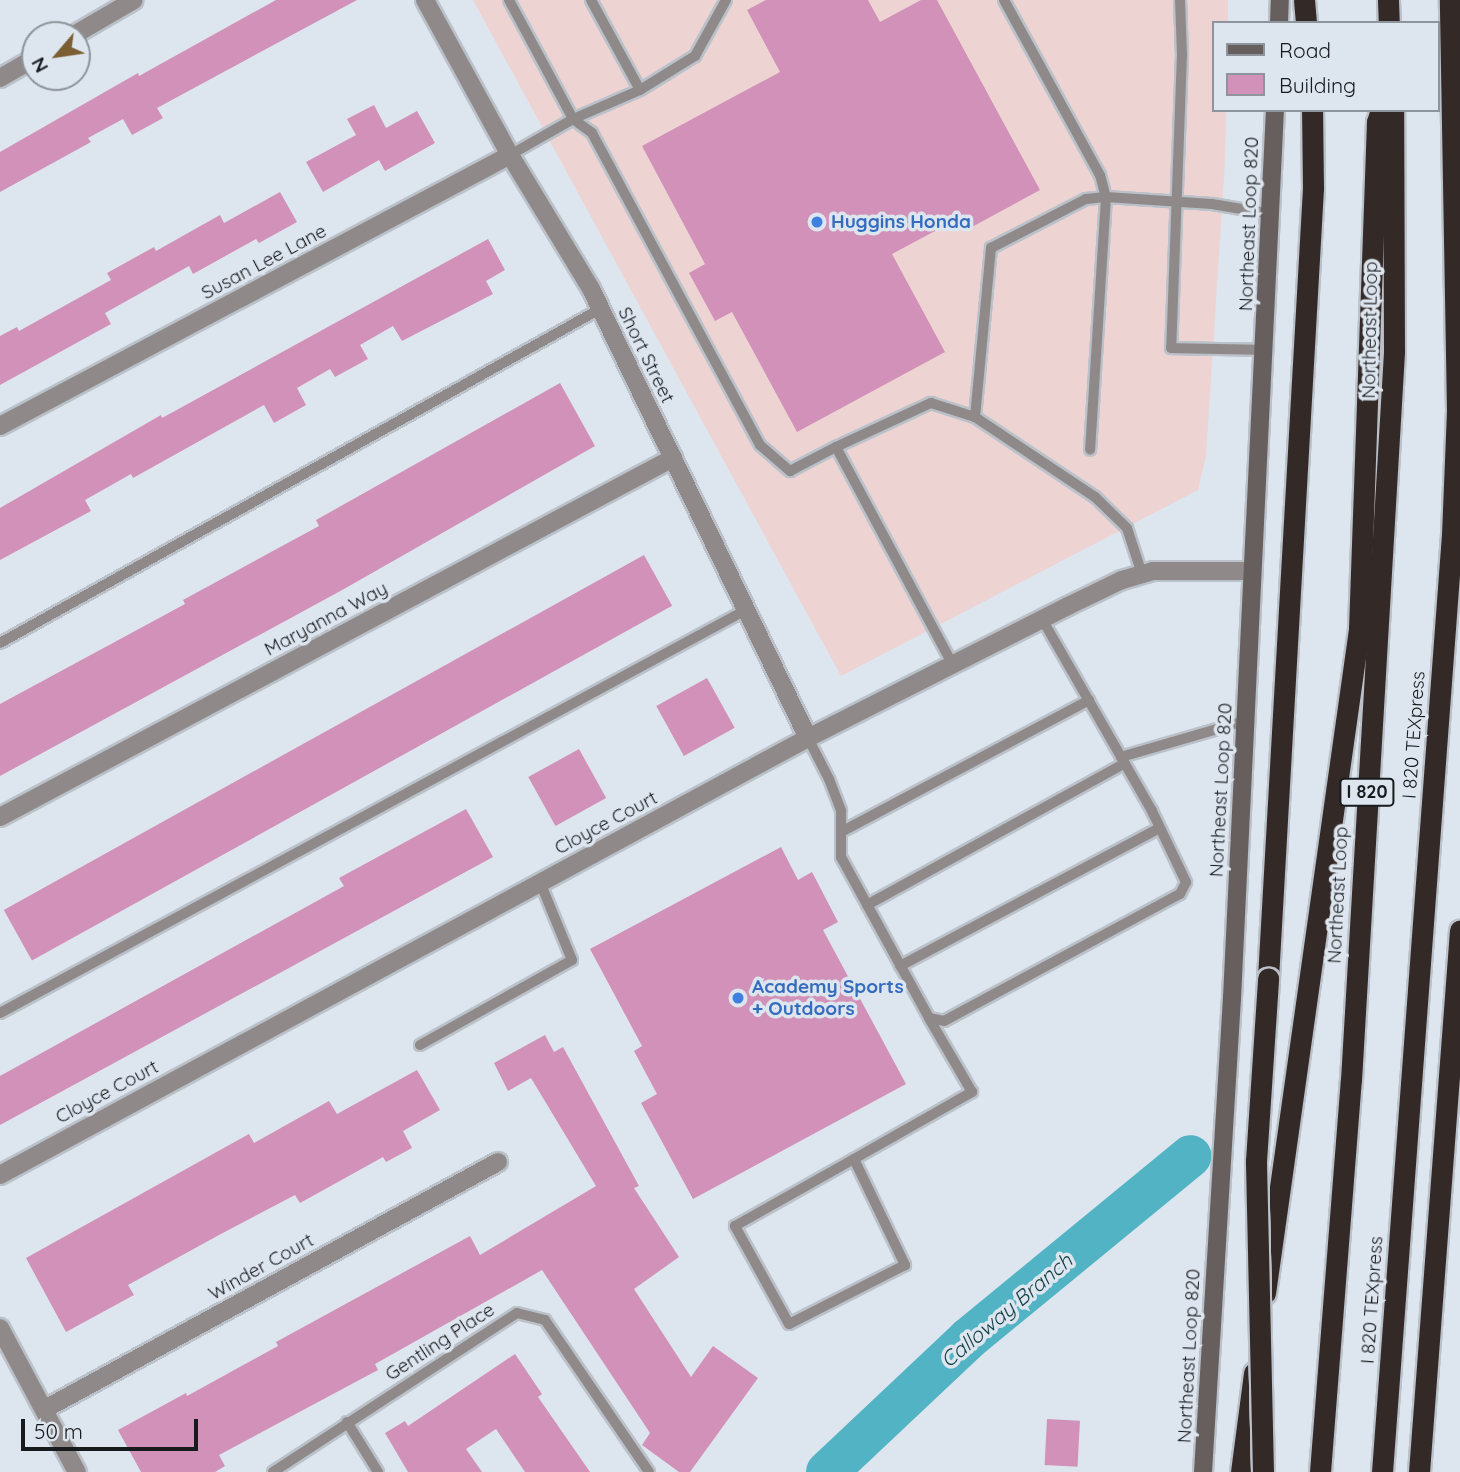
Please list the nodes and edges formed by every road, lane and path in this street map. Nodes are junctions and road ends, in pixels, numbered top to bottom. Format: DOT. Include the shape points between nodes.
graph roads {
  1 [pos="134,0"];
  2 [pos="425,0"];
  3 [pos="509,0"];
  4 [pos="591,0"];
  5 [pos="726,0"];
  6 [pos="1004,0"];
  7 [pos="1180,0"];
  8 [pos="1280,0"];
  9 [pos="1304,0"];
  10 [pos="1388,0"];
  11 [pos="1450,0"];
  12 [pos="1279,21"];
  13 [pos="1306,21"];
  14 [pos="1389,21"];
  15 [pos="91,25"];
  16 [pos="21,66"];
  17 [pos="0,78"];
  18 [pos="640,90"];
  19 [pos="1275,112"];
  20 [pos="1311,112"];
  21 [pos="1380,112"];
  22 [pos="1393,112"];
  23 [pos="573,119"];
  24 [pos="510,155"];
  25 [pos="1106,197"];
  26 [pos="1174,201"];
  27 [pos="1271,214"];
  28 [pos="600,309"];
  29 [pos="1265,350"];
  30 [pos="975,417"];
  31 [pos="0,426"];
  32 [pos="836,447"];
  33 [pos="1090,449"];
  34 [pos="673,458"];
  35 [pos="1252,571"];
  36 [pos="1142,574"];
  37 [pos="746,610"];
  38 [pos="1042,619"];
  39 [pos="0,643"];
  40 [pos="953,665"];
  41 [pos="1088,700"];
  42 [pos="1245,721"];
  43 [pos="808,738"];
  44 [pos="1123,760"];
  45 [pos="0,817"];
  46 [pos="1160,828"];
  47 [pos="841,832"];
  48 [pos="540,883"];
  49 [pos="867,905"];
  50 [pos="1460,931"];
  51 [pos="900,966"];
  52 [pos="0,1013"];
  53 [pos="929,1017"];
  54 [pos="419,1045"];
  55 [pos="853,1159"];
  56 [pos="498,1162"];
  57 [pos="0,1175"];
  58 [pos="0,1328"];
  59 [pos="45,1409"];
  60 [pos="347,1422"];
  61 [pos="77,1472"];
  62 [pos="273,1472"];
  63 [pos="377,1472"];
  64 [pos="649,1472"];
  65 [pos="1203,1472"];
  66 [pos="1241,1472"];
  67 [pos="1263,1472"];
  68 [pos="1320,1472"];
  69 [pos="1382,1472"];
  70 [pos="1419,1472"];
  1 -- 15 [label="street"];
  2 -- 24 [label="street, Short Street"];
  3 -- 23 [label="lane"];
  4 -- 18 [label="lane"];
  5 -- 18 [label="lane, Susan Lee Lane" via="695,56"];
  6 -- 25 [label="lane" via="1100,175"];
  7 -- 26 [label="lane" via="1182,54"];
  8 -- 12 [label="main road"];
  9 -- 13 [label="highway"];
  10 -- 14 [label="highway"];
  11 -- 69 [label="highway, I 820 TEXpress" via="1457,411 1452,521"];
  16 -- 17 [label="street"];
  18 -- 23 [label="lane, Susan Lee Lane"];
  19 -- 27 [label="main road, Northeast Loop 820"];
  20 -- 67 [label="highway, bridge" via="1313,188 1256,1161"];
  21 -- 66 [label="highway" via="1359,629"];
  22 -- 68 [label="highway, Northeast Loop / I 820" via="1394,351 1351,1080"];
  23 -- 24 [label="lane, Susan Lee Lane"];
  23 -- 32 [label="lane" via="593,133 760,445 790,471"];
  24 -- 28 [label="street, Short Street"];
  24 -- 31 [label="street, Susan Lee Lane"];
  25 -- 26 [label="lane"];
  25 -- 30 [label="lane" via="1086,199 991,248"];
  25 -- 33 [label="lane"];
  26 -- 27 [label="lane"];
  26 -- 29 [label="lane" via="1171,348"];
  27 -- 29 [label="main road, Northeast Loop 820"];
  28 -- 34 [label="street, Short Street"];
  28 -- 39 [label="lane"];
  29 -- 35 [label="main road, Northeast Loop 820"];
  30 -- 32 [label="lane" via="931,403"];
  30 -- 36 [label="lane" via="1095,498 1127,528"];
  32 -- 40 [label="lane"];
  34 -- 37 [label="street, Short Street"];
  34 -- 45 [label="street, Maryanna Way"];
  35 -- 36 [label="street, Cloyce Court" via="1172,569"];
  35 -- 42 [label="main road, Northeast Loop 820"];
  36 -- 38 [label="street, Cloyce Court"];
  37 -- 43 [label="street, Short Street"];
  37 -- 52 [label="lane"];
  38 -- 40 [label="street, Cloyce Court"];
  38 -- 41 [label="lane"];
  40 -- 43 [label="street, Cloyce Court"];
  41 -- 44 [label="lane"];
  41 -- 47 [label="lane"];
  42 -- 44 [label="lane"];
  42 -- 65 [label="main road, Northeast Loop 820"];
  43 -- 47 [label="lane" via="841,811"];
  43 -- 48 [label="street, Cloyce Court"];
  44 -- 46 [label="lane"];
  44 -- 49 [label="lane"];
  46 -- 51 [label="lane"];
  46 -- 53 [label="lane" via="1186,882 1180,894 944,1021"];
  47 -- 49 [label="lane" via="841,857"];
  48 -- 54 [label="lane" via="572,960"];
  48 -- 57 [label="street, Cloyce Court"];
  49 -- 51 [label="lane"];
  50 -- 70 [label="highway"];
  51 -- 53 [label="lane"];
  53 -- 55 [label="lane" via="972,1093"];
  55 -- 55 [label="lane" via="735,1226 789,1324 905,1265"];
  56 -- 59 [label="street, Winder Court"];
  58 -- 59 [label="street"];
  59 -- 61 [label="street"];
  60 -- 62 [label="lane, Gentling Place"];
  60 -- 63 [label="lane"];
  60 -- 64 [label="lane, Gentling Place" via="517,1313 533,1315 545,1320 562,1342"];
}
